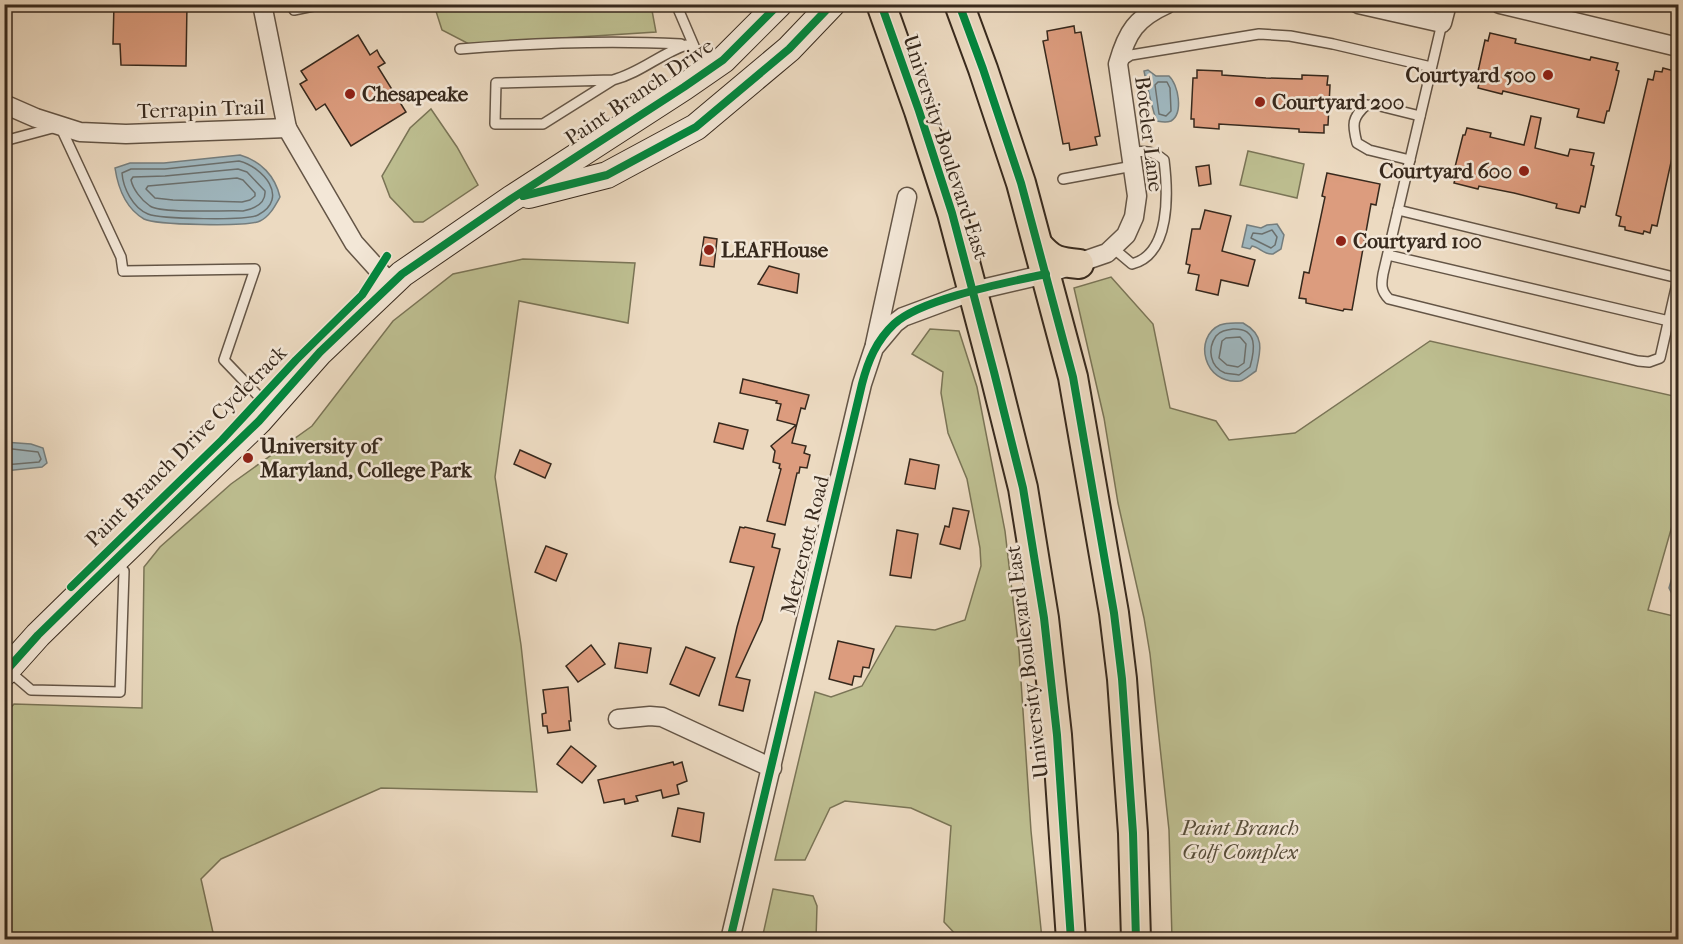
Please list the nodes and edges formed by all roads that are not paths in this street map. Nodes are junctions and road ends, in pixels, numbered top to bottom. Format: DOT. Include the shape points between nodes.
graph roads {
  1 [pos="262,4"];
  2 [pos="293,4"];
  3 [pos="322,4"];
  4 [pos="676,4"];
  5 [pos="778,4"];
  6 [pos="832,4"];
  7 [pos="881,4"];
  8 [pos="959,4"];
  9 [pos="1167,4"];
  10 [pos="1358,4"];
  11 [pos="1447,4"];
  12 [pos="1500,4"];
  13 [pos="1442,23"];
  14 [pos="690,45"];
  15 [pos="1678,47"];
  16 [pos="460,49"];
  17 [pos="723,60"];
  18 [pos="1118,64"];
  19 [pos="1431,67"];
  20 [pos="613,80"];
  21 [pos="4,104"];
  22 [pos="1420,116"];
  23 [pos="60,126"];
  24 [pos="287,128"];
  25 [pos="4,141"];
  26 [pos="1132,159"];
  27 [pos="1410,160"];
  28 [pos="1063,179"];
  29 [pos="907,197"];
  30 [pos="511,199"];
  31 [pos="1398,210"];
  32 [pos="1038,245"];
  33 [pos="1113,248"];
  34 [pos="1388,255"];
  35 [pos="1079,264"];
  36 [pos="1046,274"];
  37 [pos="1678,278"];
  38 [pos="391,285"];
  39 [pos="973,291"];
  40 [pos="1669,321"];
  41 [pos="874,348"];
  42 [pos="270,408"];
  43 [pos="113,561"];
  44 [pos="6,671"];
  45 [pos="618,719"];
  46 [pos="772,768"];
  47 [pos="730,939"];
  48 [pos="1071,939"];
  49 [pos="1136,939"];
  1 -- 24 [label="street"];
  2 -- 3 [label="lane" via="294,10"];
  4 -- 14 [label="lane"];
  5 -- 17 [label="street, Paint Branch Drive"];
  6 -- 30 [label="street, Paint Branch Drive" via="789,49 696,127 607,175"];
  7 -- 39 [label="main road, University Boulevard East" via="949,204"];
  8 -- 32 [label="main road" via="1021,183"];
  9 -- 18 [label="street, Boteler Lane" via="1147,13 1131,29"];
  10 -- 13 [label="street"];
  11 -- 13 [label="street"];
  12 -- 15 [label="street"];
  13 -- 19 [label="lane"];
  14 -- 16 [label="lane" via="563,43"];
  14 -- 17 [label="lane"];
  14 -- 20 [label="lane" via="667,51 629,75"];
  17 -- 30 [label="street, Paint Branch Drive"];
  18 -- 19 [label="lane" via="1131,55 1259,34 1333,44"];
  18 -- 26 [label="street, Boteler Lane"];
  19 -- 22 [label="lane"];
  20 -- 20 [label="lane" via="496,83 495,124 543,124"];
  21 -- 23 [label="street, Terrapin Trail"];
  22 -- 27 [label="lane"];
  22 -- 27 [label="lane" via="1366,105 1357,114 1353,127 1357,143 1369,150"];
  23 -- 24 [label="street, Terrapin Trail" via="80,132 126,134"];
  23 -- 25 [label="lane"];
  23 -- 42 [label="lane" via="121,257 123,271 255,268 224,360"];
  24 -- 38 [label="street, Terrapin Trail" via="354,243"];
  26 -- 28 [label="lane"];
  26 -- 33 [label="street, Boteler Lane" via="1137,196 1134,217 1126,235"];
  26 -- 33 [label="lane" via="1143,151 1156,153 1164,160 1166,212 1160,234 1142,261 1132,264"];
  27 -- 31 [label="lane"];
  29 -- 41 [label="street"];
  30 -- 38 [label="street, Paint Branch Drive"];
  31 -- 34 [label="lane"];
  31 -- 37 [label="lane"];
  32 -- 35 [label="main road" via="1050,258"];
  32 -- 36 [label="main road"];
  33 -- 35 [label="street, Boteler Lane"];
  34 -- 40 [label="lane"];
  34 -- 40 [label="lane" via="1381,285 1389,299 1638,361 1660,357"];
  35 -- 36 [label="street, Boteler Lane"];
  36 -- 39 [label="street, Metzerott Road"];
  36 -- 49 [label="main road" via="1073,378 1114,613 1126,728"];
  37 -- 40 [label="lane"];
  38 -- 42 [label="street, Paint Branch Drive" via="320,352"];
  39 -- 41 [label="street, Metzerott Road" via="903,317"];
  39 -- 48 [label="main road, University Boulevard East" via="1023,488 1044,618 1057,735"];
  41 -- 46 [label="street, Metzerott Road" via="862,384"];
  42 -- 43 [label="street, Paint Branch Drive"];
  43 -- 44 [label="street, Paint Branch Drive"];
  43 -- 44 [label="lane" via="124,571 120,692 31,690"];
  45 -- 46 [label="street" via="662,717"];
  46 -- 47 [label="street, Metzerott Road"];
}
